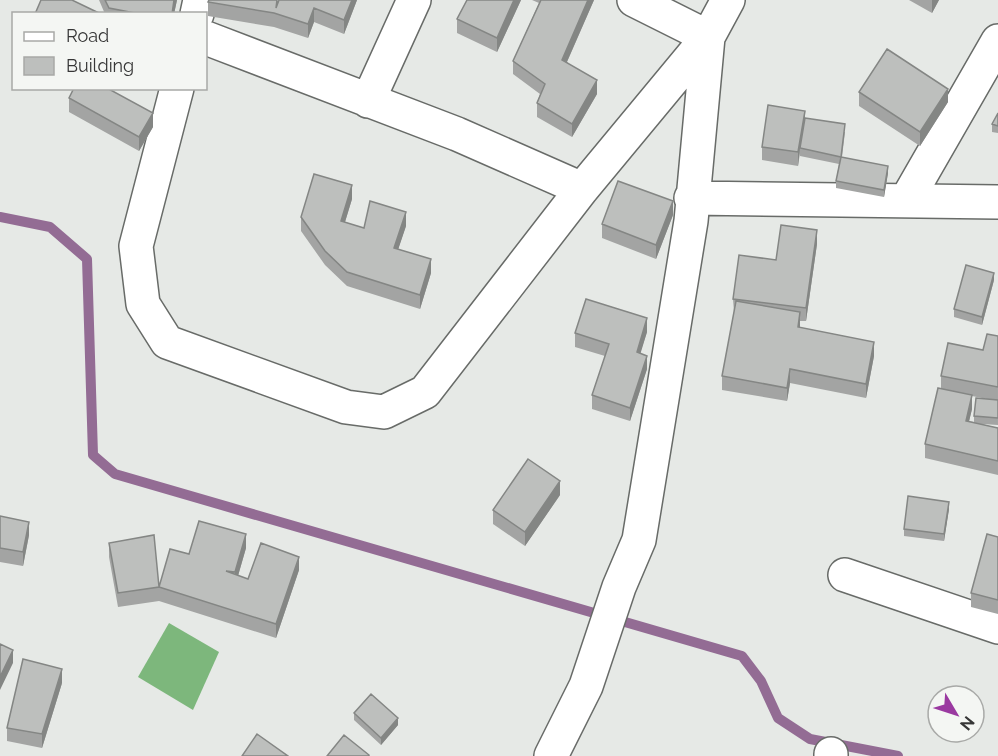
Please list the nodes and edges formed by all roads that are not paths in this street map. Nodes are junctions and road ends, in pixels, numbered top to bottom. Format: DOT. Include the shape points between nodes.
graph roads {
  1 [pos="414,0"];
  2 [pos="634,0"];
  3 [pos="728,0"];
  4 [pos="708,37"];
  5 [pos="207,38"];
  6 [pos="998,41"];
  7 [pos="176,90"];
  8 [pos="368,101"];
  9 [pos="582,189"];
  10 [pos="692,198"];
  11 [pos="906,201"];
  12 [pos="998,202"];
  13 [pos="845,575"];
  14 [pos="998,627"];
  15 [pos="551,756"];
  1 -- 8 [label="street"];
  2 -- 4 [label="street"];
  3 -- 4 [label="street"];
  4 -- 9 [label="street"];
  4 -- 10 [label="street"];
  5 -- 8 [label="street"];
  6 -- 11 [label="street"];
  7 -- 9 [label="street" via="136,246 143,304 167,342 346,407 384,411 425,392"];
  8 -- 9 [label="street" via="457,134"];
  10 -- 11 [label="street"];
  10 -- 15 [label="street" via="639,540 586,687"];
  11 -- 12 [label="street"];
  13 -- 14 [label="street"];
}
